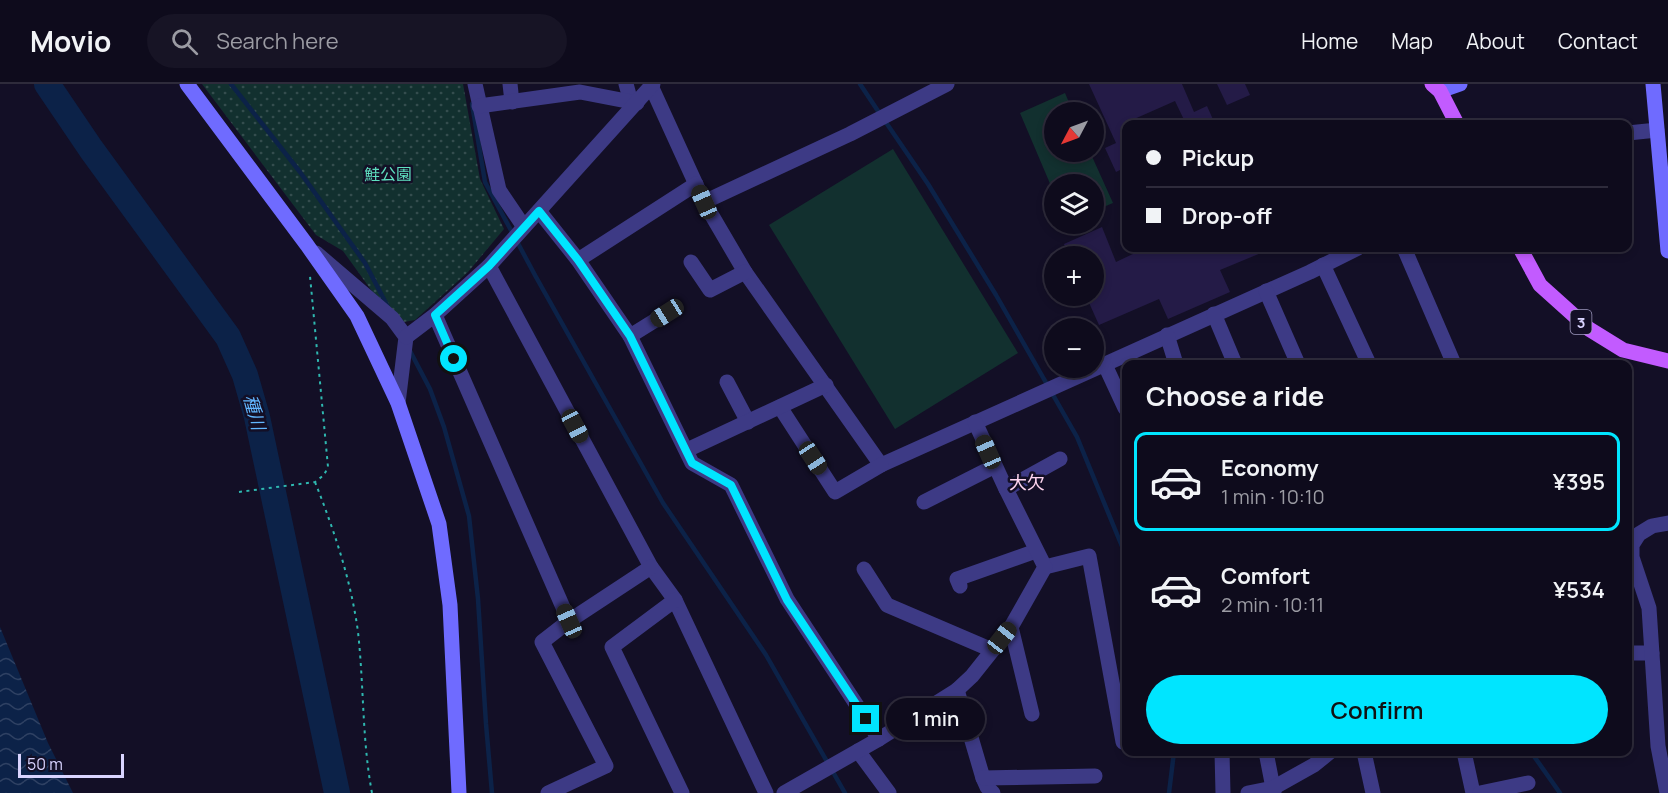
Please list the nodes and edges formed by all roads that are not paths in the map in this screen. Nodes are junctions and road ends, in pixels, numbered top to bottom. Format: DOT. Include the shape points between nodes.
graph roads {
  1 [pos="187,84"];
  2 [pos="475,84"];
  3 [pos="510,84"];
  4 [pos="626,84"];
  5 [pos="947,84"];
  6 [pos="1460,84"];
  7 [pos="1653,84"];
  8 [pos="653,86"];
  9 [pos="580,88"];
  10 [pos="1436,88"];
  11 [pos="922,90"];
  12 [pos="544,91"];
  13 [pos="512,102"];
  14 [pos="634,103"];
  15 [pos="478,106"];
  16 [pos="1455,120"];
  17 [pos="1657,130"];
  18 [pos="1632,133"];
  19 [pos="696,184"];
  20 [pos="704,202"];
  21 [pos="539,211"];
  22 [pos="524,227"];
  23 [pos="307,244"];
  24 [pos="1668,251"];
  25 [pos="1350,252"];
  26 [pos="1406,252"];
  27 [pos="1522,252"];
  28 [pos="578,260"];
  29 [pos="692,262"];
  30 [pos="1323,265"];
  31 [pos="489,266"];
  32 [pos="745,272"];
  33 [pos="1266,291"];
  34 [pos="667,313"];
  35 [pos="1214,314"];
  36 [pos="435,315"];
  37 [pos="1167,335"];
  38 [pos="630,336"];
  39 [pos="406,337"];
  40 [pos="1175,360"];
  41 [pos="1233,360"];
  42 [pos="1296,360"];
  43 [pos="1368,360"];
  44 [pos="1452,360"];
  45 [pos="1668,361"];
  46 [pos="1105,365"];
  47 [pos="727,382"];
  48 [pos="825,385"];
  49 [pos="1122,402"];
  50 [pos="398,403"];
  51 [pos="780,407"];
  52 [pos="748,422"];
  53 [pos="975,422"];
  54 [pos="687,450"];
  55 [pos="1060,459"];
  56 [pos="881,465"];
  57 [pos="995,466"];
  58 [pos="1006,489"];
  59 [pos="924,502"];
  60 [pos="1668,523"];
  61 [pos="1036,551"];
  62 [pos="651,567"];
  63 [pos="1045,567"];
  64 [pos="864,569"];
  65 [pos="960,586"];
  66 [pos="675,600"];
  67 [pos="569,621"];
  68 [pos="1011,627"];
  69 [pos="992,650"];
  70 [pos="1632,653"];
  71 [pos="1652,653"];
  72 [pos="957,690"];
  73 [pos="1032,714"];
  74 [pos="1122,736"];
  75 [pos="879,738"];
  76 [pos="858,751"];
  77 [pos="1222,756"];
  78 [pos="1267,756"];
  79 [pos="1325,756"];
  80 [pos="1365,756"];
  81 [pos="1465,756"];
  82 [pos="1095,776"];
  83 [pos="983,778"];
  84 [pos="1528,783"];
  85 [pos="1274,790"];
  86 [pos="459,793"];
  87 [pos="549,793"];
  88 [pos="682,793"];
  89 [pos="766,793"];
  90 [pos="784,793"];
  91 [pos="889,793"];
  92 [pos="993,793"];
  93 [pos="1223,793"];
  94 [pos="1248,793"];
  95 [pos="1373,793"];
  96 [pos="1473,793"];
  97 [pos="1480,793"];
  98 [pos="1667,793"];
  1 -- 23 [label="street"];
  2 -- 15 [label="street"];
  3 -- 13 [label="street"];
  4 -- 14 [label="street"];
  5 -- 11 [label="street"];
  6 -- 10 [label="street"];
  7 -- 17 [label="street"];
  8 -- 14 [label="street"];
  8 -- 19 [label="street"];
  9 -- 12 [label="street"];
  9 -- 14 [label="street"];
  10 -- 16 [label="main road"];
  11 -- 20 [label="street" via="850,134"];
  12 -- 13 [label="street"];
  13 -- 15 [label="street"];
  14 -- 21 [label="street"];
  15 -- 22 [label="street" via="499,190"];
  17 -- 18 [label="street"];
  17 -- 24 [label="street"];
  19 -- 20 [label="street"];
  19 -- 28 [label="street"];
  20 -- 32 [label="street"];
  21 -- 22 [label="street"];
  21 -- 28 [label="street"];
  22 -- 31 [label="street"];
  23 -- 39 [label="street" via="392,318"];
  23 -- 50 [label="street" via="357,316"];
  25 -- 30 [label="street"];
  26 -- 44 [label="street"];
  27 -- 45 [label="main road, 3" via="1540,285 1589,329 1623,350"];
  28 -- 38 [label="street"];
  29 -- 32 [label="street" via="710,290"];
  30 -- 33 [label="street"];
  30 -- 43 [label="street"];
  31 -- 36 [label="street"];
  31 -- 62 [label="street"];
  32 -- 48 [label="street"];
  33 -- 35 [label="street"];
  33 -- 42 [label="street"];
  34 -- 38 [label="street"];
  35 -- 37 [label="street"];
  35 -- 41 [label="street"];
  36 -- 39 [label="street"];
  36 -- 67 [label="street"];
  37 -- 40 [label="street"];
  37 -- 46 [label="street"];
  38 -- 54 [label="street"];
  39 -- 50 [label="street"];
  46 -- 49 [label="street"];
  46 -- 53 [label="street"];
  47 -- 52 [label="street"];
  48 -- 51 [label="street"];
  48 -- 56 [label="street"];
  50 -- 86 [label="street" via="438,524 450,605"];
  51 -- 52 [label="street"];
  51 -- 56 [label="street" via="835,492"];
  52 -- 54 [label="street"];
  53 -- 56 [label="street"];
  53 -- 57 [label="street"];
  54 -- 75 [label="street" via="692,463 731,485 787,600"];
  55 -- 58 [label="street"];
  57 -- 58 [label="street"];
  57 -- 59 [label="street"];
  58 -- 61 [label="street"];
  60 -- 71 [label="street" via="1652,526 1639,534 1632,545 1648,608"];
  61 -- 63 [label="street"];
  61 -- 65 [label="street" via="957,579"];
  62 -- 66 [label="street"];
  62 -- 67 [label="street"];
  63 -- 68 [label="street"];
  63 -- 74 [label="street" via="1089,556"];
  64 -- 69 [label="street" via="887,605"];
  66 -- 88 [label="street" via="612,647"];
  66 -- 89 [label="street"];
  67 -- 87 [label="street" via="542,642 606,766"];
  68 -- 69 [label="street"];
  68 -- 73 [label="street"];
  69 -- 72 [label="street"];
  70 -- 71 [label="street"];
  71 -- 98 [label="street" via="1658,746"];
  72 -- 75 [label="street"];
  72 -- 83 [label="street"];
  75 -- 76 [label="street"];
  76 -- 90 [label="street"];
  76 -- 91 [label="street"];
  77 -- 93 [label="street"];
  78 -- 85 [label="street"];
  79 -- 85 [label="street"];
  80 -- 95 [label="street"];
  81 -- 96 [label="street"];
  82 -- 83 [label="street"];
  83 -- 92 [label="street"];
  84 -- 97 [label="street"];
  85 -- 94 [label="street"];
}
